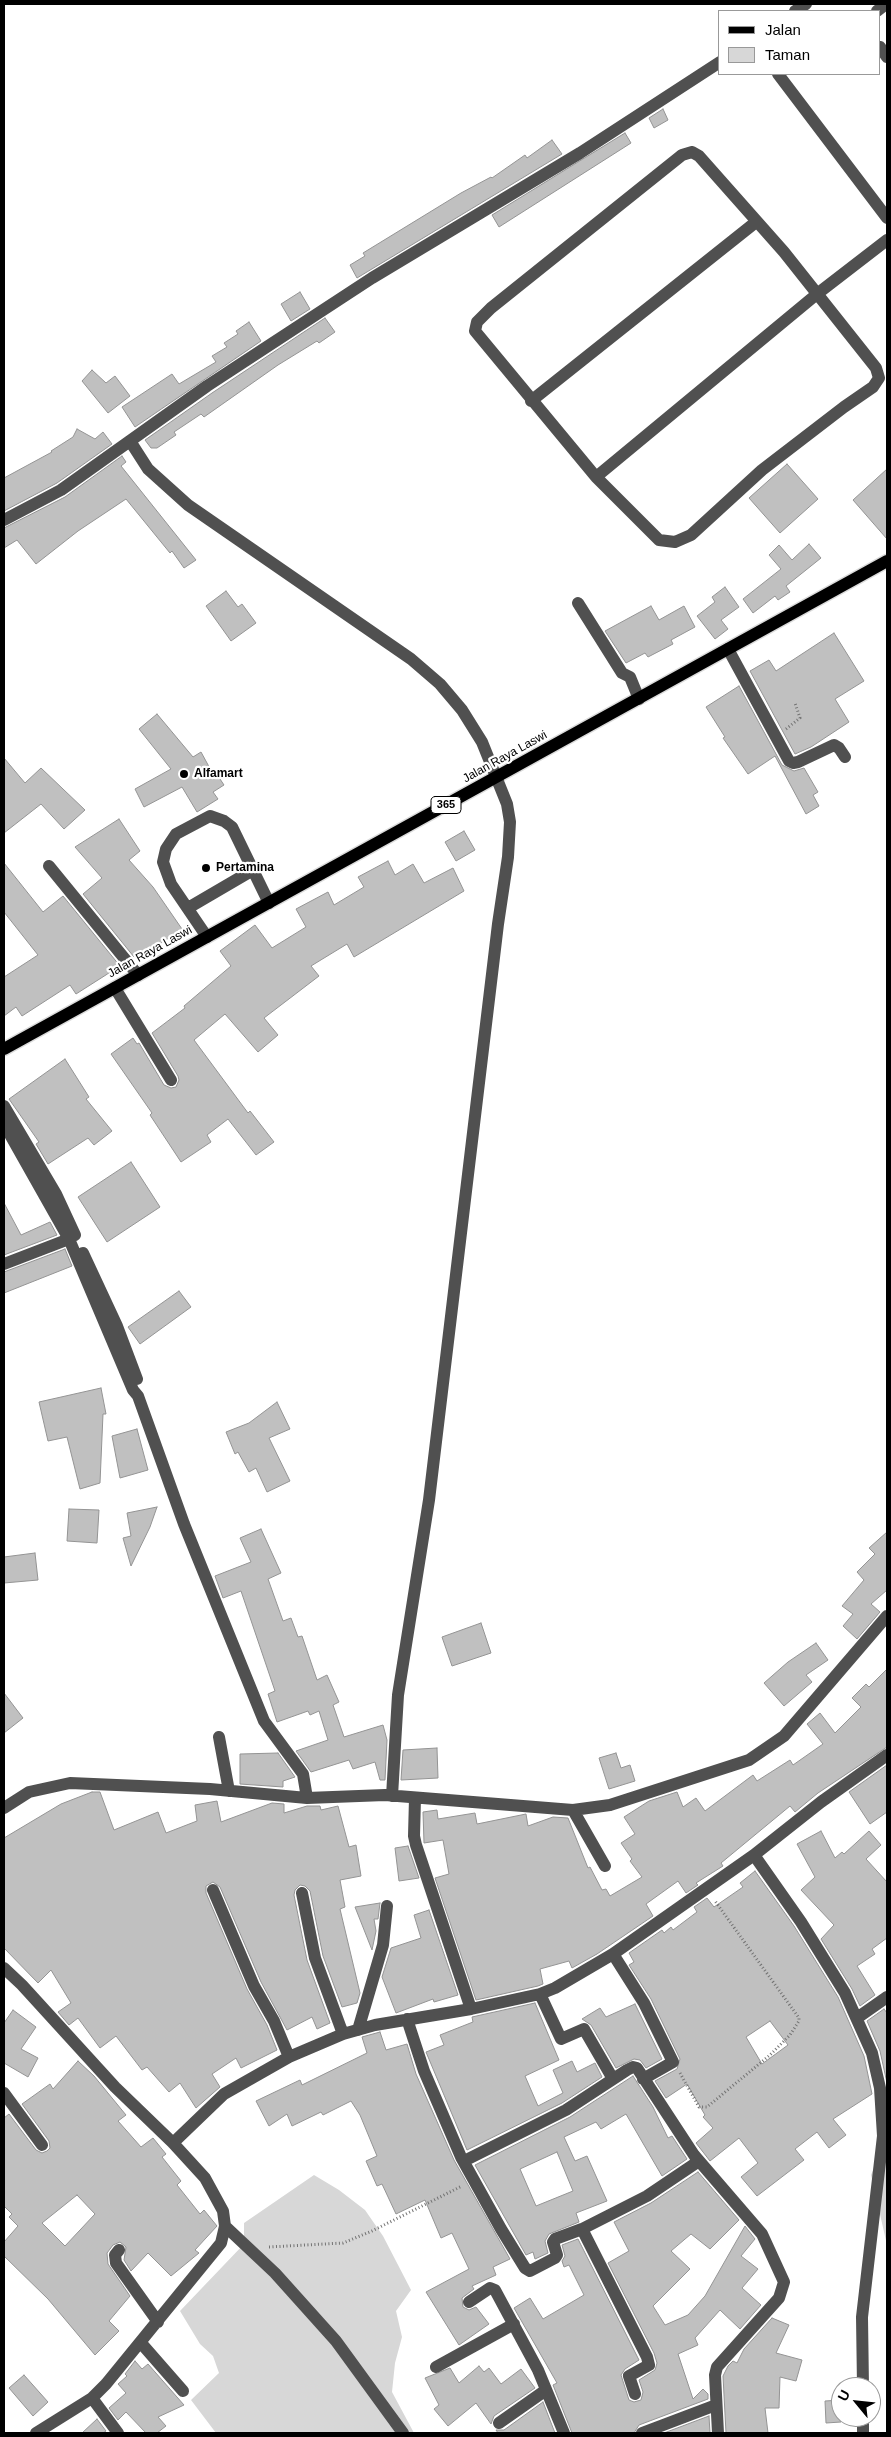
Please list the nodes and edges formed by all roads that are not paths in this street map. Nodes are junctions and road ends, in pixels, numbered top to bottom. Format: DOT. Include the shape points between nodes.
graph roads {
  1 [pos="718,63"];
  2 [pos="779,75"];
  3 [pos="887,218"];
  4 [pos="756,222"];
  5 [pos="887,240"];
  6 [pos="818,294"];
  7 [pos="531,401"];
  8 [pos="130,441"];
  9 [pos="596,477"];
  10 [pos="4,520"];
  11 [pos="887,561"];
  12 [pos="578,603"];
  13 [pos="728,649"];
  14 [pos="639,699"];
  15 [pos="845,757"];
  16 [pos="497,778"];
  17 [pos="50,866"];
  18 [pos="253,870"];
  19 [pos="269,902"];
  20 [pos="188,908"];
  21 [pos="207,937"];
  22 [pos="138,975"];
  23 [pos="115,988"];
  24 [pos="4,1049"];
  25 [pos="171,1080"];
  26 [pos="4,1106"];
  27 [pos="4,1124"];
  28 [pos="69,1234"];
  29 [pos="4,1264"];
  30 [pos="887,1616"];
  31 [pos="219,1737"];
  32 [pos="887,1755"];
  33 [pos="229,1791"];
  34 [pos="392,1796"];
  35 [pos="307,1798"];
  36 [pos="415,1798"];
  37 [pos="4,1808"];
  38 [pos="573,1810"];
  39 [pos="754,1855"];
  40 [pos="605,1866"];
  41 [pos="213,1890"];
  42 [pos="302,1893"];
  43 [pos="387,1906"];
  44 [pos="613,1954"];
  45 [pos="4,1968"];
  46 [pos="540,1994"];
  47 [pos="887,1997"];
  48 [pos="471,2009"];
  49 [pos="857,2018"];
  50 [pos="407,2019"];
  51 [pos="364,2028"];
  52 [pos="344,2034"];
  53 [pos="289,2057"];
  54 [pos="612,2079"];
  55 [pos="643,2079"];
  56 [pos="4,2092"];
  57 [pos="173,2143"];
  58 [pos="42,2144"];
  59 [pos="464,2161"];
  60 [pos="699,2161"];
  61 [pos="225,2226"];
  62 [pos="582,2229"];
  63 [pos="119,2250"];
  64 [pos="469,2302"];
  65 [pos="158,2322"];
  66 [pos="514,2324"];
  67 [pos="141,2343"];
  68 [pos="436,2367"];
  69 [pos="863,2377"];
  70 [pos="546,2390"];
  71 [pos="183,2391"];
  72 [pos="636,2394"];
  73 [pos="92,2398"];
  74 [pos="716,2405"];
  75 [pos="499,2423"];
  76 [pos="36,2433"];
  77 [pos="118,2433"];
  78 [pos="403,2433"];
  79 [pos="564,2433"];
  80 [pos="642,2433"];
  81 [pos="718,2433"];
  1 -- 8 [label="street" via="580,153 372,278 207,386"];
  2 -- 3 [label="street"];
  4 -- 6 [label="street"];
  4 -- 7 [label="street"];
  4 -- 7 [label="street" via="699,156 692,152 682,155 491,308 478,322 474,331 480,340"];
  5 -- 6 [label="street"];
  6 -- 9 [label="street"];
  6 -- 9 [label="street" via="876,368 879,378 873,387 762,470 691,535 675,542 659,540"];
  7 -- 9 [label="street"];
  8 -- 10 [label="street" via="61,490"];
  8 -- 16 [label="street" via="148,469 188,505 404,654 440,684 462,710 482,742"];
  11 -- 13 [label="main road, Jalan Raya Laswi / 365"];
  12 -- 14 [label="street" via="622,673 630,677"];
  13 -- 14 [label="main road, Jalan Raya Laswi / 365"];
  13 -- 15 [label="street" via="781,749 793,764 830,745 839,748"];
  14 -- 16 [label="main road, Jalan Raya Laswi / 365"];
  16 -- 19 [label="main road, Jalan Raya Laswi / 365"];
  16 -- 34 [label="street" via="510,822 508,856 429,1500 398,1695"];
  17 -- 22 [label="street"];
  18 -- 19 [label="street"];
  18 -- 20 [label="street"];
  18 -- 20 [label="street" via="232,827 224,821 210,816 176,834 162,862 171,884"];
  19 -- 21 [label="main road, Jalan Raya Laswi / 365"];
  20 -- 21 [label="street"];
  21 -- 22 [label="main road, Jalan Raya Laswi / 365"];
  22 -- 23 [label="main road, Jalan Raya Laswi / 365"];
  23 -- 24 [label="main road, Jalan Raya Laswi / 365"];
  23 -- 25 [label="street"];
  26 -- 28 [label="street" via="56,1194"];
  27 -- 28 [label="street"];
  28 -- 29 [label="street"];
  28 -- 35 [label="street" via="138,1396 184,1524 264,1721 303,1774"];
  30 -- 38 [label="street" via="784,1736 749,1760 610,1805"];
  31 -- 33 [label="street"];
  32 -- 39 [label="street"];
  33 -- 35 [label="street"];
  33 -- 37 [label="street" via="70,1783 29,1792"];
  34 -- 35 [label="street"];
  34 -- 36 [label="street"];
  36 -- 38 [label="street"];
  36 -- 48 [label="street" via="416,1845"];
  38 -- 40 [label="street"];
  39 -- 44 [label="street"];
  39 -- 49 [label="street" via="802,1922"];
  41 -- 53 [label="street"];
  42 -- 52 [label="street" via="315,1958"];
  43 -- 51 [label="street" via="383,1945"];
  44 -- 46 [label="street"];
  44 -- 55 [label="street" via="644,2003 673,2062"];
  45 -- 57 [label="street" via="115,2087"];
  46 -- 48 [label="street"];
  46 -- 54 [label="street" via="561,2039 584,2029"];
  47 -- 49 [label="street"];
  48 -- 50 [label="street"];
  49 -- 69 [label="street" via="872,2053 880,2088 883,2136 862,2317"];
  50 -- 51 [label="street"];
  50 -- 59 [label="street" via="424,2071"];
  51 -- 52 [label="street"];
  52 -- 53 [label="street"];
  53 -- 57 [label="street" via="224,2094"];
  54 -- 55 [label="street" via="633,2067"];
  54 -- 59 [label="street" via="566,2110"];
  55 -- 60 [label="street"];
  56 -- 58 [label="street"];
  57 -- 61 [label="street" via="205,2178 223,2211"];
  59 -- 62 [label="street" via="501,2229 530,2271 555,2258 553,2240"];
  60 -- 62 [label="street" via="647,2196"];
  60 -- 74 [label="street" via="762,2234 784,2282 779,2298 717,2367"];
  61 -- 65 [label="street" via="221,2243"];
  61 -- 78 [label="street" via="275,2273 336,2341"];
  62 -- 72 [label="street" via="647,2357 649,2365 629,2376"];
  63 -- 65 [label="street" via="115,2255 116,2263"];
  64 -- 66 [label="street" via="492,2288"];
  65 -- 67 [label="street"];
  66 -- 68 [label="street"];
  66 -- 70 [label="street"];
  67 -- 71 [label="street"];
  67 -- 73 [label="street"];
  70 -- 75 [label="street"];
  70 -- 79 [label="street"];
  73 -- 76 [label="street"];
  73 -- 77 [label="street"];
  74 -- 80 [label="street"];
  74 -- 81 [label="street"];
}
